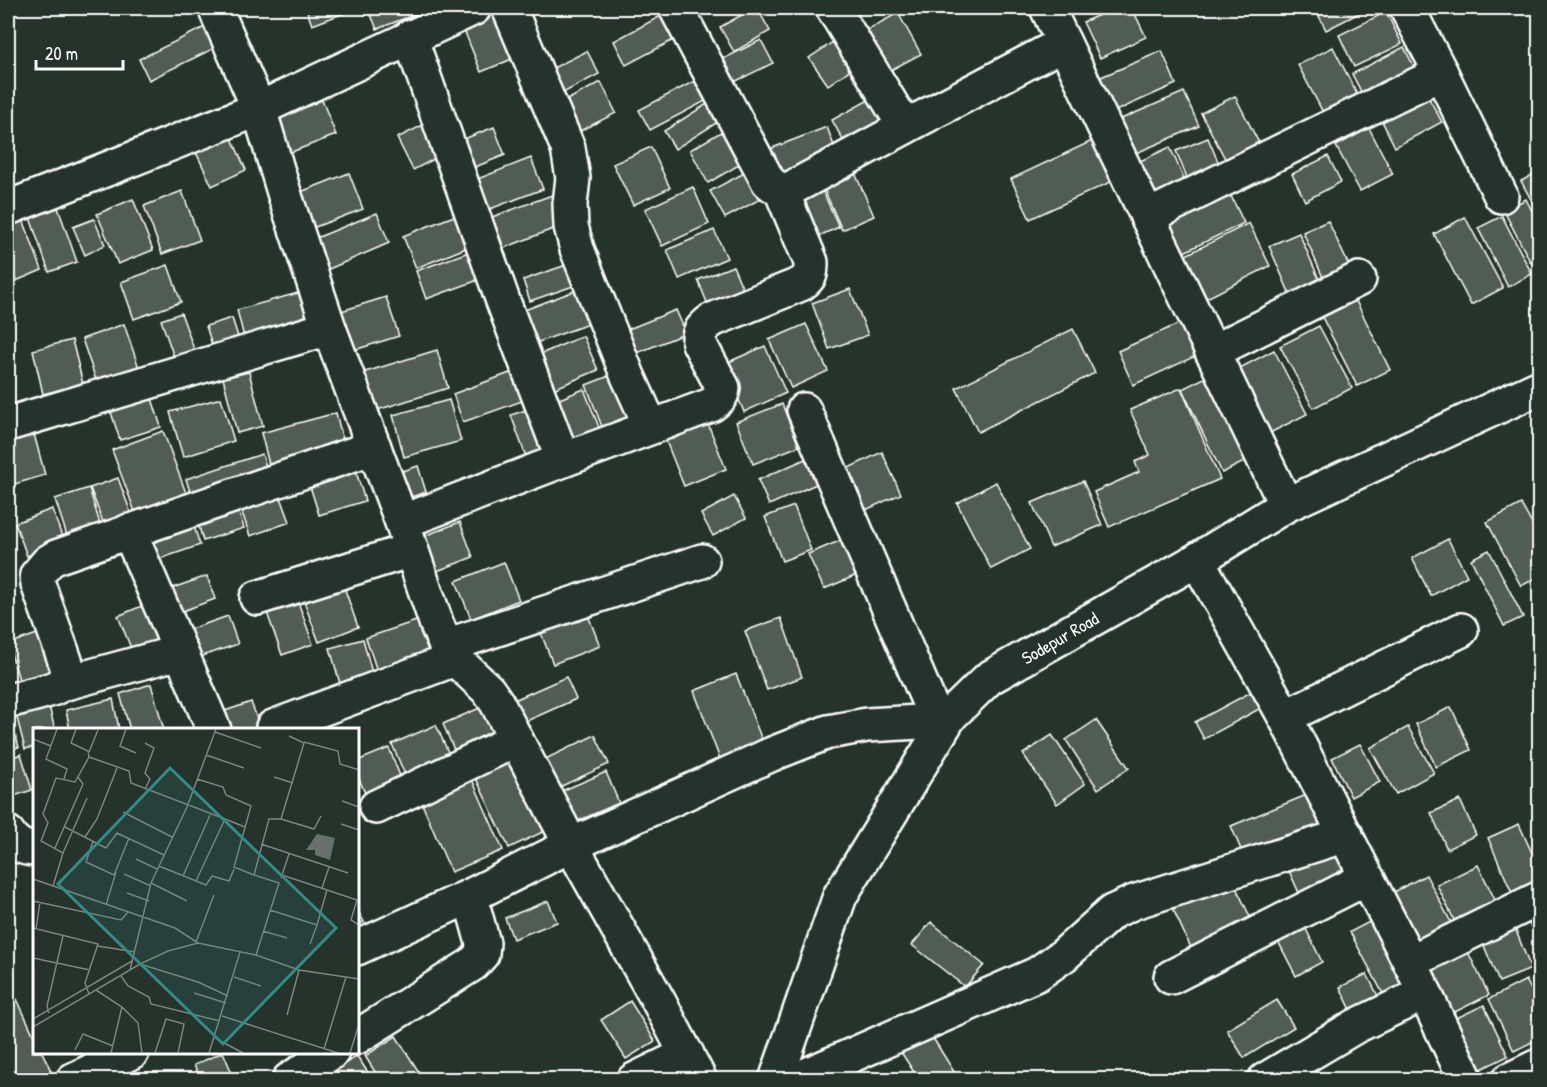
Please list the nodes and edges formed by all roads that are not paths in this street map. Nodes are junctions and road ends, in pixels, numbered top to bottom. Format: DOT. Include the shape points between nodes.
graph roads {
  1 [pos="215,8"];
  2 [pos="474,8"];
  3 [pos="509,8"];
  4 [pos="676,8"];
  5 [pos="833,8"];
  6 [pos="1047,8"];
  7 [pos="1407,8"];
  8 [pos="410,37"];
  9 [pos="1064,43"];
  10 [pos="1441,73"];
  11 [pos="259,109"];
  12 [pos="905,127"];
  13 [pos="781,190"];
  14 [pos="1501,196"];
  15 [pos="8,208"];
  16 [pos="1147,217"];
  17 [pos="1359,279"];
  18 [pos="329,328"];
  19 [pos="1212,352"];
  20 [pos="1539,387"];
  21 [pos="804,410"];
  22 [pos="8,424"];
  23 [pos="651,428"];
  24 [pos="374,447"];
  25 [pos="563,460"];
  26 [pos="1286,505"];
  27 [pos="129,531"];
  28 [pos="407,536"];
  29 [pos="1197,560"];
  30 [pos="702,561"];
  31 [pos="257,598"];
  32 [pos="1461,630"];
  33 [pos="180,652"];
  34 [pos="450,653"];
  35 [pos="62,684"];
  36 [pos="8,701"];
  37 [pos="1285,717"];
  38 [pos="944,718"];
  39 [pos="273,727"];
  40 [pos="213,728"];
  41 [pos="516,740"];
  42 [pos="376,807"];
  43 [pos="8,833"];
  44 [pos="1346,835"];
  45 [pos="571,845"];
  46 [pos="33,849"];
  47 [pos="1367,878"];
  48 [pos="470,896"];
  49 [pos="1539,898"];
  50 [pos="358,948"];
  51 [pos="1410,962"];
  52 [pos="1171,977"];
  53 [pos="1425,993"];
  54 [pos="358,1036"];
  55 [pos="130,1054"];
  56 [pos="330,1054"];
  57 [pos="1539,1065"];
  58 [pos="694,1067"];
  59 [pos="74,1080"];
  60 [pos="289,1080"];
  61 [pos="634,1080"];
  62 [pos="776,1080"];
  63 [pos="795,1080"];
  64 [pos="1265,1080"];
  65 [pos="1466,1080"];
  66 [pos="1509,1080"];
  1 -- 11 [label="street"];
  2 -- 8 [label="street"];
  3 -- 23 [label="street" via="568,148 573,178 571,226 577,249"];
  4 -- 13 [label="street" via="768,181"];
  5 -- 12 [label="street"];
  6 -- 9 [label="street"];
  7 -- 10 [label="street"];
  8 -- 11 [label="street"];
  8 -- 25 [label="street"];
  9 -- 12 [label="street"];
  9 -- 16 [label="street"];
  10 -- 14 [label="street"];
  10 -- 16 [label="street"];
  11 -- 15 [label="street"];
  11 -- 18 [label="street"];
  12 -- 13 [label="street" via="788,190"];
  13 -- 23 [label="street" via="812,262 811,273 801,284 712,320 704,327 699,343 723,388 722,395 711,405"];
  16 -- 19 [label="street"];
  17 -- 19 [label="street"];
  18 -- 22 [label="street"];
  18 -- 24 [label="street"];
  19 -- 26 [label="street"];
  20 -- 26 [label="street, Sodepur Road"];
  21 -- 38 [label="street"];
  23 -- 25 [label="street"];
  24 -- 27 [label="street"];
  24 -- 28 [label="street"];
  25 -- 28 [label="street"];
  26 -- 29 [label="street, Sodepur Road"];
  27 -- 33 [label="street"];
  27 -- 35 [label="street" via="56,557 37,575 68,669"];
  28 -- 31 [label="street"];
  28 -- 34 [label="street"];
  29 -- 37 [label="street"];
  29 -- 38 [label="street, Sodepur Road" via="989,678"];
  30 -- 34 [label="street"];
  32 -- 37 [label="street"];
  33 -- 35 [label="street"];
  33 -- 40 [label="street"];
  34 -- 39 [label="street"];
  34 -- 41 [label="street" via="488,690"];
  35 -- 36 [label="street"];
  37 -- 44 [label="street"];
  38 -- 45 [label="street" via="828,732"];
  38 -- 62 [label="street, Sodepur Road" via="840,896"];
  41 -- 42 [label="street"];
  41 -- 45 [label="street"];
  43 -- 46 [label="street" via="20,846"];
  44 -- 47 [label="street"];
  44 -- 63 [label="street" via="1134,902 1112,912 1037,974"];
  45 -- 48 [label="street"];
  45 -- 58 [label="street"];
  47 -- 51 [label="street"];
  47 -- 52 [label="street"];
  48 -- 50 [label="street"];
  48 -- 54 [label="street" via="483,943 482,954 473,964"];
  49 -- 51 [label="street"];
  51 -- 53 [label="street"];
  53 -- 64 [label="street" via="1356,1026"];
  53 -- 65 [label="street"];
  55 -- 59 [label="street"];
  56 -- 60 [label="street"];
  57 -- 66 [label="street"];
  58 -- 61 [label="street"];
}
